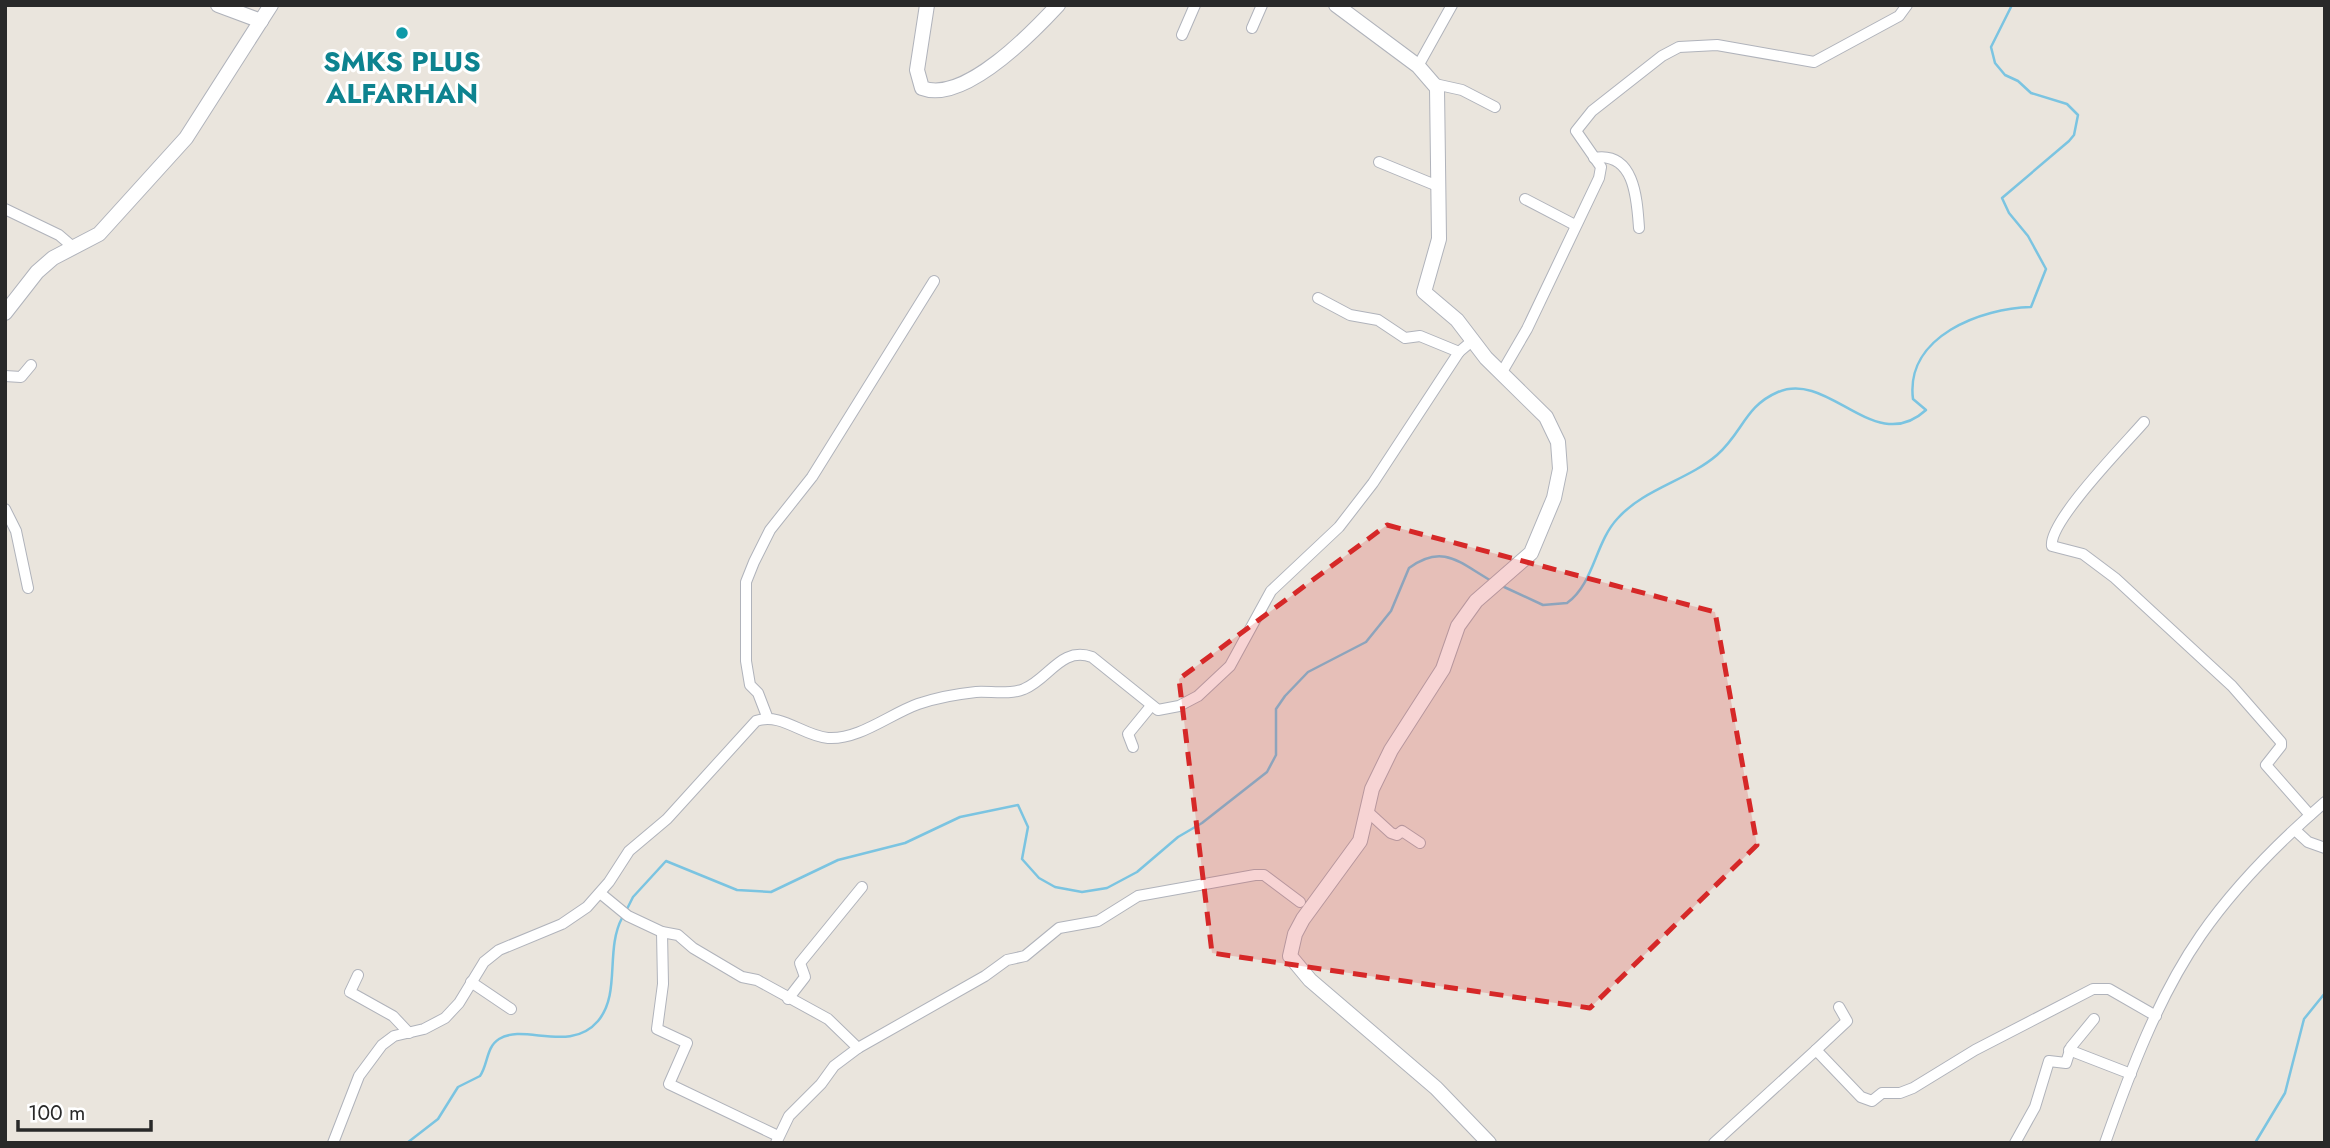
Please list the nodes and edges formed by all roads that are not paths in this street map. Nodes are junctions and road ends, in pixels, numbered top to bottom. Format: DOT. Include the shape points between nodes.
graph roads {
  1 [pos="218,5"];
  2 [pos="271,5"];
  3 [pos="927,5"];
  4 [pos="1058,5"];
  5 [pos="1195,5"];
  6 [pos="1262,5"];
  7 [pos="1336,5"];
  8 [pos="1451,5"];
  9 [pos="1907,5"];
  10 [pos="261,21"];
  11 [pos="1252,28"];
  12 [pos="1182,35"];
  13 [pos="1418,66"];
  14 [pos="1435,84"];
  15 [pos="1495,107"];
  16 [pos="1594,158"];
  17 [pos="1379,162"];
  18 [pos="1440,187"];
  19 [pos="1525,199"];
  20 [pos="5,209"];
  21 [pos="1575,225"];
  22 [pos="1639,228"];
  23 [pos="73,247"];
  24 [pos="934,281"];
  25 [pos="1318,298"];
  26 [pos="5,313"];
  27 [pos="1472,341"];
  28 [pos="1458,352"];
  29 [pos="31,365"];
  30 [pos="1502,372"];
  31 [pos="5,376"];
  32 [pos="2144,422"];
  33 [pos="5,509"];
  34 [pos="28,589"];
  35 [pos="1151,706"];
  36 [pos="768,719"];
  37 [pos="1133,747"];
  38 [pos="2325,802"];
  39 [pos="1368,812"];
  40 [pos="2310,815"];
  41 [pos="2295,830"];
  42 [pos="1420,844"];
  43 [pos="2325,848"];
  44 [pos="862,887"];
  45 [pos="600,893"];
  46 [pos="1300,902"];
  47 [pos="662,932"];
  48 [pos="358,975"];
  49 [pos="471,982"];
  50 [pos="788,999"];
  51 [pos="1839,1007"];
  52 [pos="511,1009"];
  53 [pos="2156,1016"];
  54 [pos="2094,1018"];
  55 [pos="409,1033"];
  56 [pos="858,1048"];
  57 [pos="1816,1050"];
  58 [pos="2069,1050"];
  59 [pos="2131,1074"];
  60 [pos="777,1139"];
  61 [pos="333,1143"];
  62 [pos="1489,1143"];
  63 [pos="1714,1143"];
  64 [pos="2015,1143"];
  65 [pos="2105,1143"];
  1 -- 10 [label="street"];
  2 -- 10 [label="street"];
  3 -- 4 [label="street" via="917,70 922,88 932,92 963,81 1010,54"];
  5 -- 12 [label="street"];
  6 -- 11 [label="street"];
  7 -- 13 [label="street"];
  8 -- 13 [label="street"];
  9 -- 16 [label="street" via="1899,16 1814,62 1717,45 1679,47 1662,55 1578,127 1578,136"];
  10 -- 23 [label="street" via="186,138 99,234"];
  13 -- 14 [label="street"];
  14 -- 15 [label="street" via="1448,84"];
  14 -- 18 [label="street"];
  16 -- 21 [label="street" via="1601,167 1599,178"];
  16 -- 22 [label="street" via="1614,159 1626,172 1635,186"];
  17 -- 18 [label="street"];
  18 -- 27 [label="street" via="1439,239 1424,292 1457,320"];
  19 -- 21 [label="street"];
  20 -- 23 [label="street" via="60,235"];
  21 -- 30 [label="street"];
  23 -- 26 [label="street" via="37,272"];
  24 -- 36 [label="street" via="812,477 770,530 754,562 747,582 746,661 750,685 758,692"];
  25 -- 28 [label="street" via="1359,319 1378,320 1405,338 1420,335"];
  27 -- 28 [label="street"];
  27 -- 30 [label="street"];
  28 -- 35 [label="street" via="1411,428 1346,518 1271,592 1230,666 1210,688 1179,706 1163,711"];
  29 -- 31 [label="street" via="20,377"];
  30 -- 39 [label="street" via="1552,427 1560,456 1554,498 1531,553 1482,594 1458,626 1443,669 1391,750 1372,789"];
  32 -- 40 [label="street" via="2085,487 2052,535 2052,546 2083,554 2115,578 2232,686 2281,742 2266,765"];
  33 -- 34 [label="street" via="16,531"];
  35 -- 36 [label="street" via="1082,653 1063,659 1024,690 940,698 827,738"];
  35 -- 37 [label="street" via="1128,734"];
  36 -- 45 [label="street" via="756,721 738,738 667,819 629,851"];
  38 -- 40 [label="street"];
  39 -- 42 [label="street" via="1391,833 1402,831"];
  39 -- 62 [label="street" via="1355,851 1303,919 1294,934 1290,956 1310,981 1436,1088"];
  40 -- 41 [label="street"];
  41 -- 43 [label="street" via="2308,842"];
  41 -- 53 [label="street" via="2207,926"];
  44 -- 50 [label="street" via="800,962 805,977"];
  45 -- 47 [label="street" via="628,916"];
  45 -- 49 [label="street" via="571,920 508,944 490,956"];
  46 -- 56 [label="street" via="1264,875 1138,896 1098,921 1059,928 1025,956 1007,960"];
  47 -- 50 [label="street" via="677,935"];
  47 -- 60 [label="street" via="663,984 657,1029 687,1043 668,1084"];
  48 -- 55 [label="street" via="350,992 393,1016"];
  49 -- 52 [label="street"];
  49 -- 55 [label="street" via="445,1018"];
  50 -- 56 [label="street" via="828,1019"];
  51 -- 57 [label="street" via="1847,1021"];
  53 -- 57 [label="street" via="2109,989 2092,989 1913,1088 1882,1093 1871,1101 1861,1097"];
  53 -- 59 [label="street"];
  54 -- 58 [label="street"];
  55 -- 61 [label="street" via="389,1040 369,1062 354,1087"];
  56 -- 60 [label="street" via="834,1066 789,1116"];
  57 -- 63 [label="street"];
  58 -- 59 [label="street"];
  58 -- 64 [label="street" via="2066,1063 2051,1060 2048,1064 2035,1107"];
  59 -- 65 [label="street"];
}
